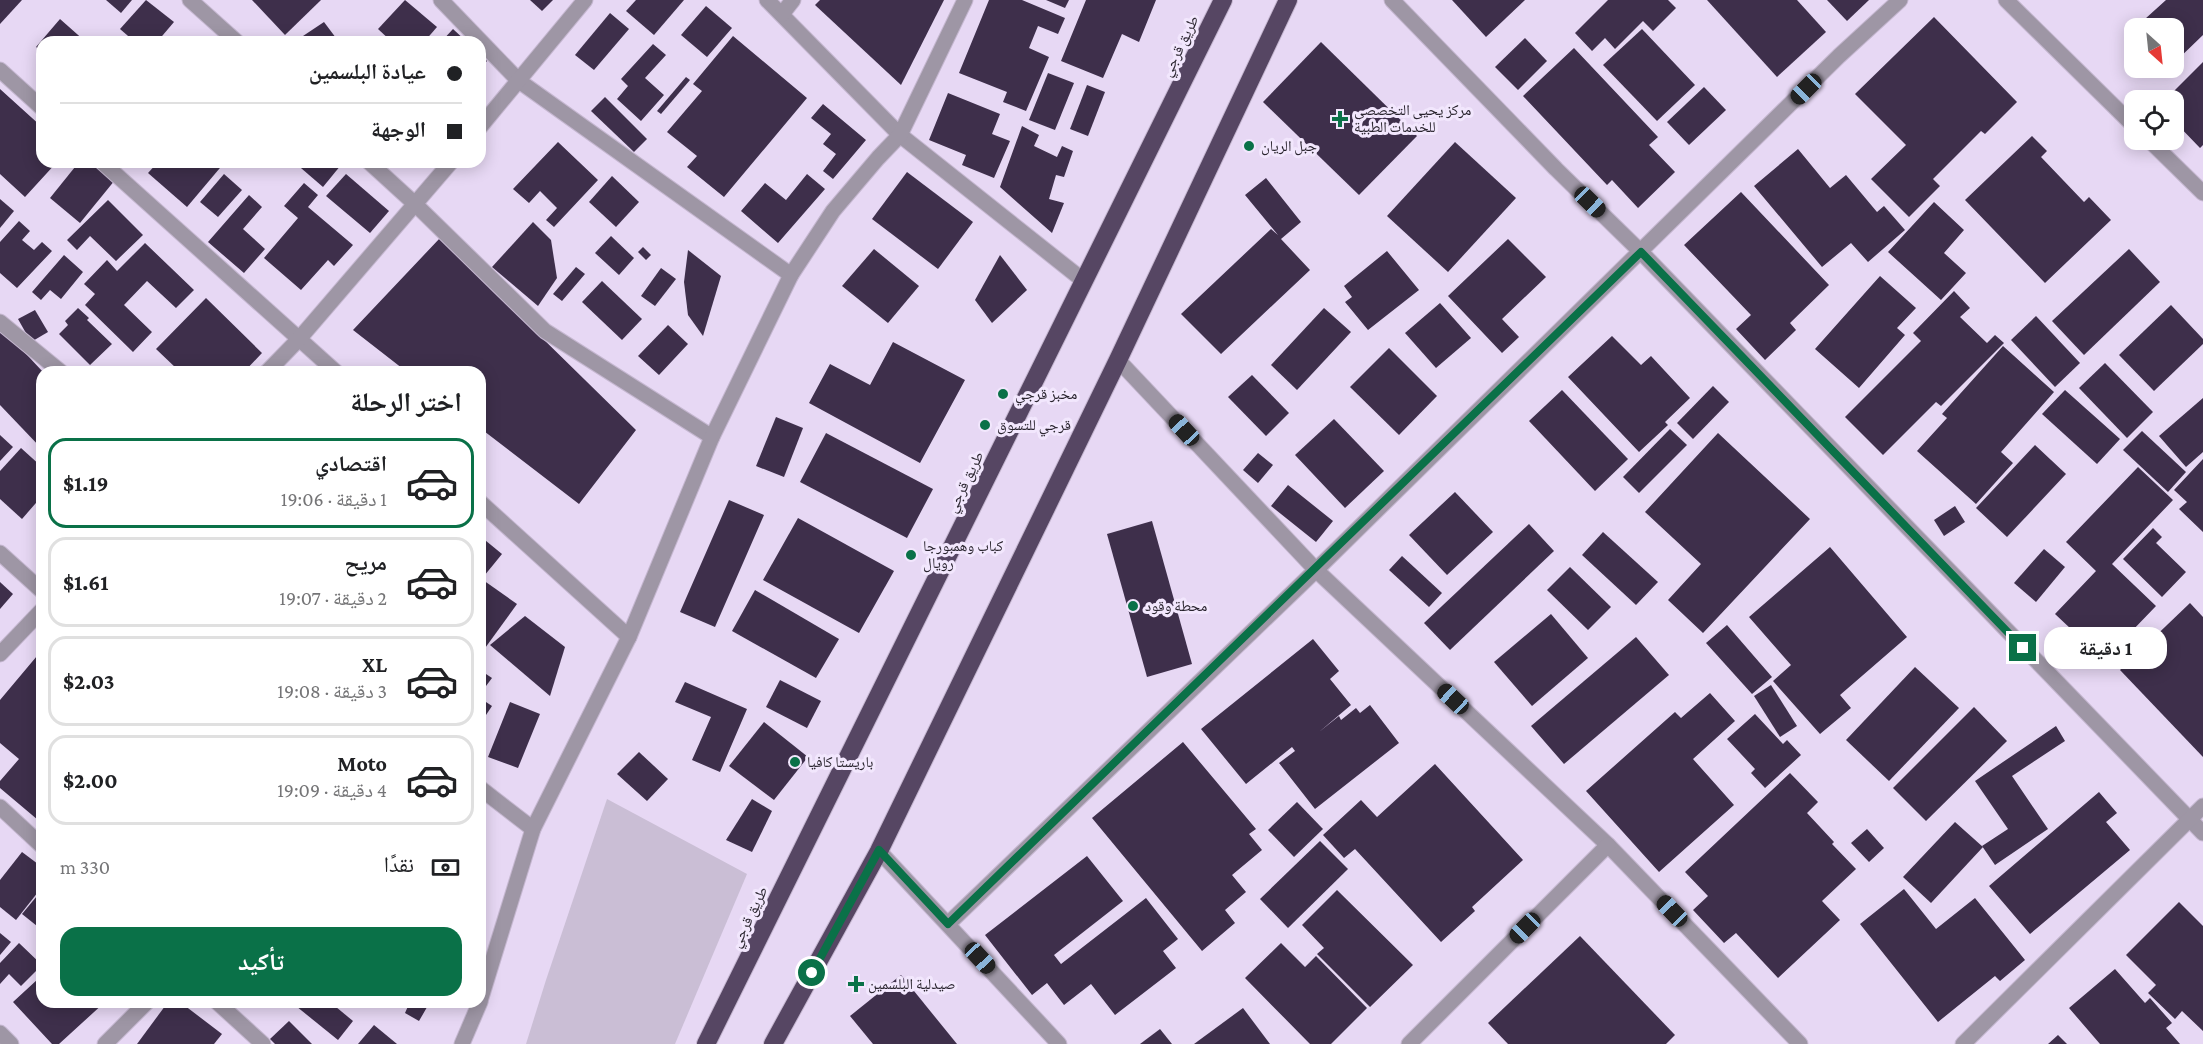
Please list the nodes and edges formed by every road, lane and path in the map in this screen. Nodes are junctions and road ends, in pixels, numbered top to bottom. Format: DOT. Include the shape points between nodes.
graph roads {
  1 [pos="190,0"];
  2 [pos="441,0"];
  3 [pos="585,0"];
  4 [pos="767,0"];
  5 [pos="793,0"];
  6 [pos="965,0"];
  7 [pos="1223,0"];
  8 [pos="1288,0"];
  9 [pos="1392,0"];
  10 [pos="1900,0"];
  11 [pos="2006,0"];
  12 [pos="782,14"];
  13 [pos="230,36"];
  14 [pos="476,36"];
  15 [pos="486,47"];
  16 [pos="0,70"];
  17 [pos="519,81"];
  18 [pos="36,103"];
  19 [pos="2124,116"];
  20 [pos="486,120"];
  21 [pos="900,135"];
  22 [pos="2159,150"];
  23 [pos="109,168"];
  24 [pos="376,168"];
  25 [pos="446,168"];
  26 [pos="2203,193"];
  27 [pos="416,204"];
  28 [pos="1641,252"];
  29 [pos="791,275"];
  30 [pos="1084,281"];
  31 [pos="0,322"];
  32 [pos="299,339"];
  33 [pos="1118,360"];
  34 [pos="54,366"];
  35 [pos="273,366"];
  36 [pos="329,366"];
  37 [pos="712,437"];
  38 [pos="486,507"];
  39 [pos="0,553"];
  40 [pos="1316,570"];
  41 [pos="36,586"];
  42 [pos="36,616"];
  43 [pos="629,637"];
  44 [pos="0,654"];
  45 [pos="486,793"];
  46 [pos="0,807"];
  47 [pos="2203,807"];
  48 [pos="2189,820"];
  49 [pos="533,829"];
  50 [pos="2203,833"];
  51 [pos="36,840"];
  52 [pos="1608,845"];
  53 [pos="879,850"];
  54 [pos="948,924"];
  55 [pos="486,979"];
  56 [pos="141,1008"];
  57 [pos="224,1008"];
  58 [pos="476,1008"];
  59 [pos="105,1044"];
  60 [pos="263,1044"];
  61 [pos="462,1044"];
  62 [pos="706,1044"];
  63 [pos="773,1044"];
  64 [pos="1059,1044"];
  65 [pos="1409,1044"];
  66 [pos="1800,1044"];
  67 [pos="1964,1044"];
  1 -- 13 [label="street"];
  2 -- 14 [label="street"];
  3 -- 17 [label="street"];
  4 -- 12 [label="street"];
  5 -- 12 [label="street"];
  6 -- 21 [label="street"];
  7 -- 30 [label="highway, طريق قرجي"];
  8 -- 33 [label="highway"];
  9 -- 28 [label="street"];
  10 -- 28 [label="street"];
  11 -- 19 [label="street"];
  12 -- 21 [label="street"];
  15 -- 17 [label="street"];
  16 -- 18 [label="street"];
  17 -- 20 [label="street"];
  17 -- 29 [label="street"];
  21 -- 29 [label="street" via="833,212"];
  21 -- 30 [label="street"];
  22 -- 26 [label="street"];
  23 -- 32 [label="street"];
  24 -- 27 [label="street"];
  25 -- 27 [label="street"];
  27 -- 32 [label="street"];
  27 -- 37 [label="street" via="545,331"];
  28 -- 40 [label="street"];
  28 -- 48 [label="street"];
  29 -- 37 [label="street"];
  30 -- 62 [label="highway, طريق قرجي"];
  31 -- 34 [label="street"];
  32 -- 35 [label="street"];
  32 -- 36 [label="street"];
  33 -- 40 [label="street"];
  33 -- 53 [label="highway"];
  37 -- 43 [label="street"];
  38 -- 43 [label="street"];
  39 -- 41 [label="street"];
  40 -- 52 [label="street"];
  40 -- 54 [label="street"];
  42 -- 44 [label="street"];
  43 -- 49 [label="street"];
  45 -- 49 [label="street"];
  46 -- 51 [label="street"];
  47 -- 48 [label="street"];
  48 -- 50 [label="street"];
  48 -- 67 [label="street"];
  49 -- 55 [label="street"];
  52 -- 65 [label="street"];
  52 -- 66 [label="street"];
  53 -- 54 [label="street"];
  53 -- 63 [label="highway"];
  54 -- 64 [label="street"];
  56 -- 59 [label="street"];
  57 -- 60 [label="street"];
  58 -- 61 [label="street"];
}
